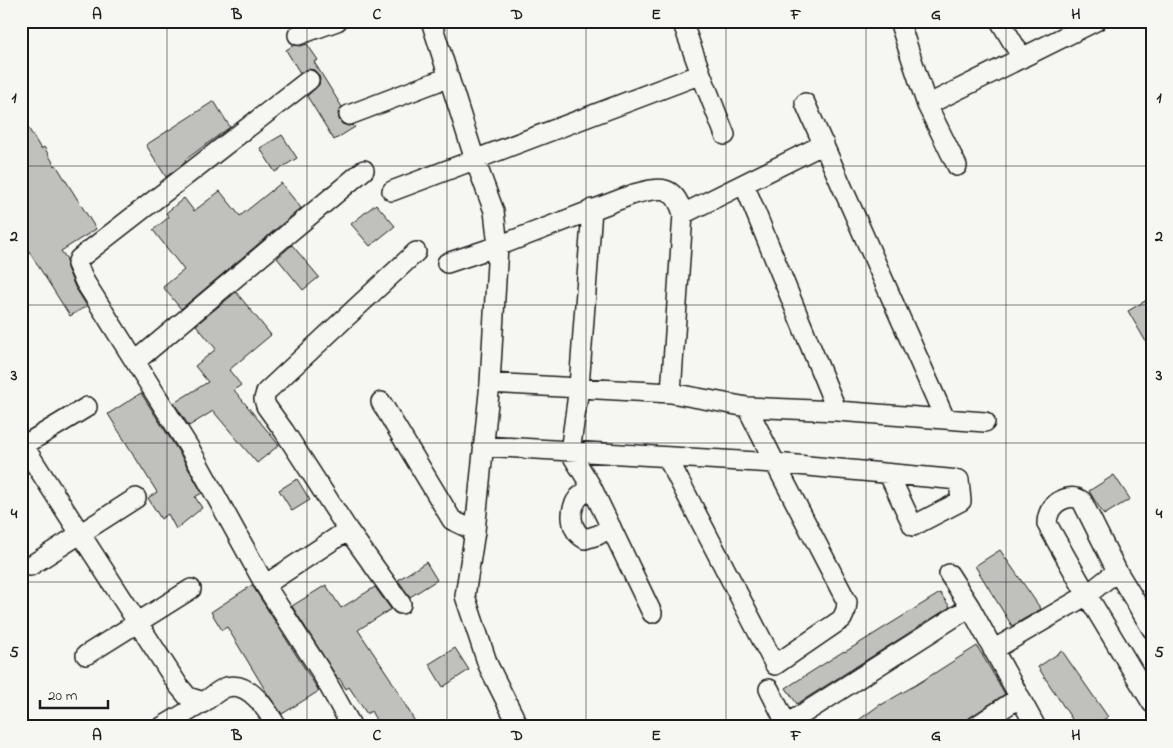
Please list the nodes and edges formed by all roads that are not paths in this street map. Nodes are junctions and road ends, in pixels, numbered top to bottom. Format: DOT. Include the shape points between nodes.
graph roads {
  1 [pos="337,21"];
  2 [pos="431,21"];
  3 [pos="682,21"];
  4 [pos="899,21"];
  5 [pos="1000,21"];
  6 [pos="1096,21"];
  7 [pos="298,36"];
  8 [pos="1022,58"];
  9 [pos="701,74"];
  10 [pos="449,77"];
  11 [pos="309,80"];
  12 [pos="805,103"];
  13 [pos="927,105"];
  14 [pos="349,115"];
  15 [pos="725,135"];
  16 [pos="824,144"];
  17 [pos="475,160"];
  18 [pos="956,166"];
  19 [pos="364,170"];
  20 [pos="744,184"];
  21 [pos="392,192"];
  22 [pos="592,209"];
  23 [pos="683,214"];
  24 [pos="498,246"];
  25 [pos="416,252"];
  26 [pos="447,263"];
  27 [pos="136,361"];
  28 [pos="490,383"];
  29 [pos="578,387"];
  30 [pos="671,393"];
  31 [pos="381,402"];
  32 [pos="87,407"];
  33 [pos="747,407"];
  34 [pos="837,411"];
  35 [pos="945,419"];
  36 [pos="985,422"];
  37 [pos="22,445"];
  38 [pos="483,446"];
  39 [pos="570,452"];
  40 [pos="667,457"];
  41 [pos="775,463"];
  42 [pos="891,479"];
  43 [pos="591,486"];
  44 [pos="136,498"];
  45 [pos="611,527"];
  46 [pos="348,530"];
  47 [pos="475,531"];
  48 [pos="80,534"];
  49 [pos="30,566"];
  50 [pos="1117,571"];
  51 [pos="949,574"];
  52 [pos="265,585"];
  53 [pos="191,589"];
  54 [pos="1087,595"];
  55 [pos="401,604"];
  56 [pos="970,607"];
  57 [pos="652,613"];
  58 [pos="137,623"];
  59 [pos="1152,629"];
  60 [pos="993,650"];
  61 [pos="86,655"];
  62 [pos="769,689"];
  63 [pos="1020,697"];
  64 [pos="204,702"];
  65 [pos="1152,702"];
  66 [pos="788,725"];
  67 [pos="162,727"];
  68 [pos="277,727"];
  69 [pos="352,727"];
  70 [pos="519,727"];
  71 [pos="975,727"];
  72 [pos="1036,727"];
  1 -- 7 [label="street"];
  2 -- 10 [label="street"];
  3 -- 9 [label="street"];
  4 -- 13 [label="street"];
  5 -- 8 [label="street"];
  6 -- 8 [label="street"];
  8 -- 13 [label="street"];
  9 -- 15 [label="street"];
  9 -- 17 [label="street"];
  10 -- 14 [label="street"];
  10 -- 17 [label="street"];
  11 -- 27 [label="street" via="79,260 77,264 85,282"];
  12 -- 16 [label="street"];
  13 -- 18 [label="street"];
  16 -- 20 [label="street"];
  16 -- 35 [label="street"];
  17 -- 21 [label="street"];
  17 -- 24 [label="street" via="494,211"];
  19 -- 27 [label="street"];
  20 -- 23 [label="street"];
  20 -- 34 [label="street"];
  22 -- 23 [label="street" via="653,189 674,195"];
  22 -- 24 [label="street"];
  22 -- 29 [label="street"];
  23 -- 30 [label="street"];
  24 -- 26 [label="street"];
  24 -- 28 [label="street"];
  25 -- 46 [label="street" via="266,392 264,399"];
  27 -- 52 [label="street" via="190,449"];
  28 -- 29 [label="street"];
  28 -- 38 [label="street"];
  29 -- 30 [label="street"];
  29 -- 39 [label="street"];
  30 -- 33 [label="street"];
  31 -- 47 [label="street" via="452,520"];
  32 -- 37 [label="street"];
  33 -- 34 [label="street"];
  33 -- 41 [label="street"];
  34 -- 35 [label="street"];
  35 -- 36 [label="street"];
  37 -- 48 [label="street"];
  38 -- 39 [label="street"];
  38 -- 47 [label="street"];
  39 -- 40 [label="street"];
  39 -- 43 [label="street"];
  40 -- 41 [label="street"];
  40 -- 41 [label="street" via="775,664 842,619 847,602"];
  41 -- 42 [label="street" via="959,480 961,501 913,526"];
  43 -- 45 [label="street"];
  43 -- 45 [label="street" via="575,504 572,512 574,528 585,539"];
  44 -- 48 [label="street"];
  45 -- 57 [label="street"];
  46 -- 52 [label="street"];
  46 -- 55 [label="street"];
  47 -- 70 [label="street" via="466,601 488,665"];
  48 -- 49 [label="street"];
  48 -- 58 [label="street"];
  50 -- 54 [label="street"];
  50 -- 54 [label="street" via="1082,501 1065,498 1056,503 1049,512 1047,524"];
  50 -- 59 [label="street"];
  51 -- 56 [label="street"];
  52 -- 69 [label="street"];
  53 -- 58 [label="street"];
  54 -- 60 [label="street"];
  54 -- 65 [label="street"];
  56 -- 60 [label="street"];
  56 -- 66 [label="street"];
  58 -- 61 [label="street"];
  58 -- 64 [label="street" via="188,697"];
  60 -- 63 [label="street"];
  62 -- 66 [label="street"];
  63 -- 71 [label="street"];
  63 -- 72 [label="street"];
  64 -- 67 [label="street"];
  64 -- 68 [label="street" via="227,687 242,687 254,696"];
}
